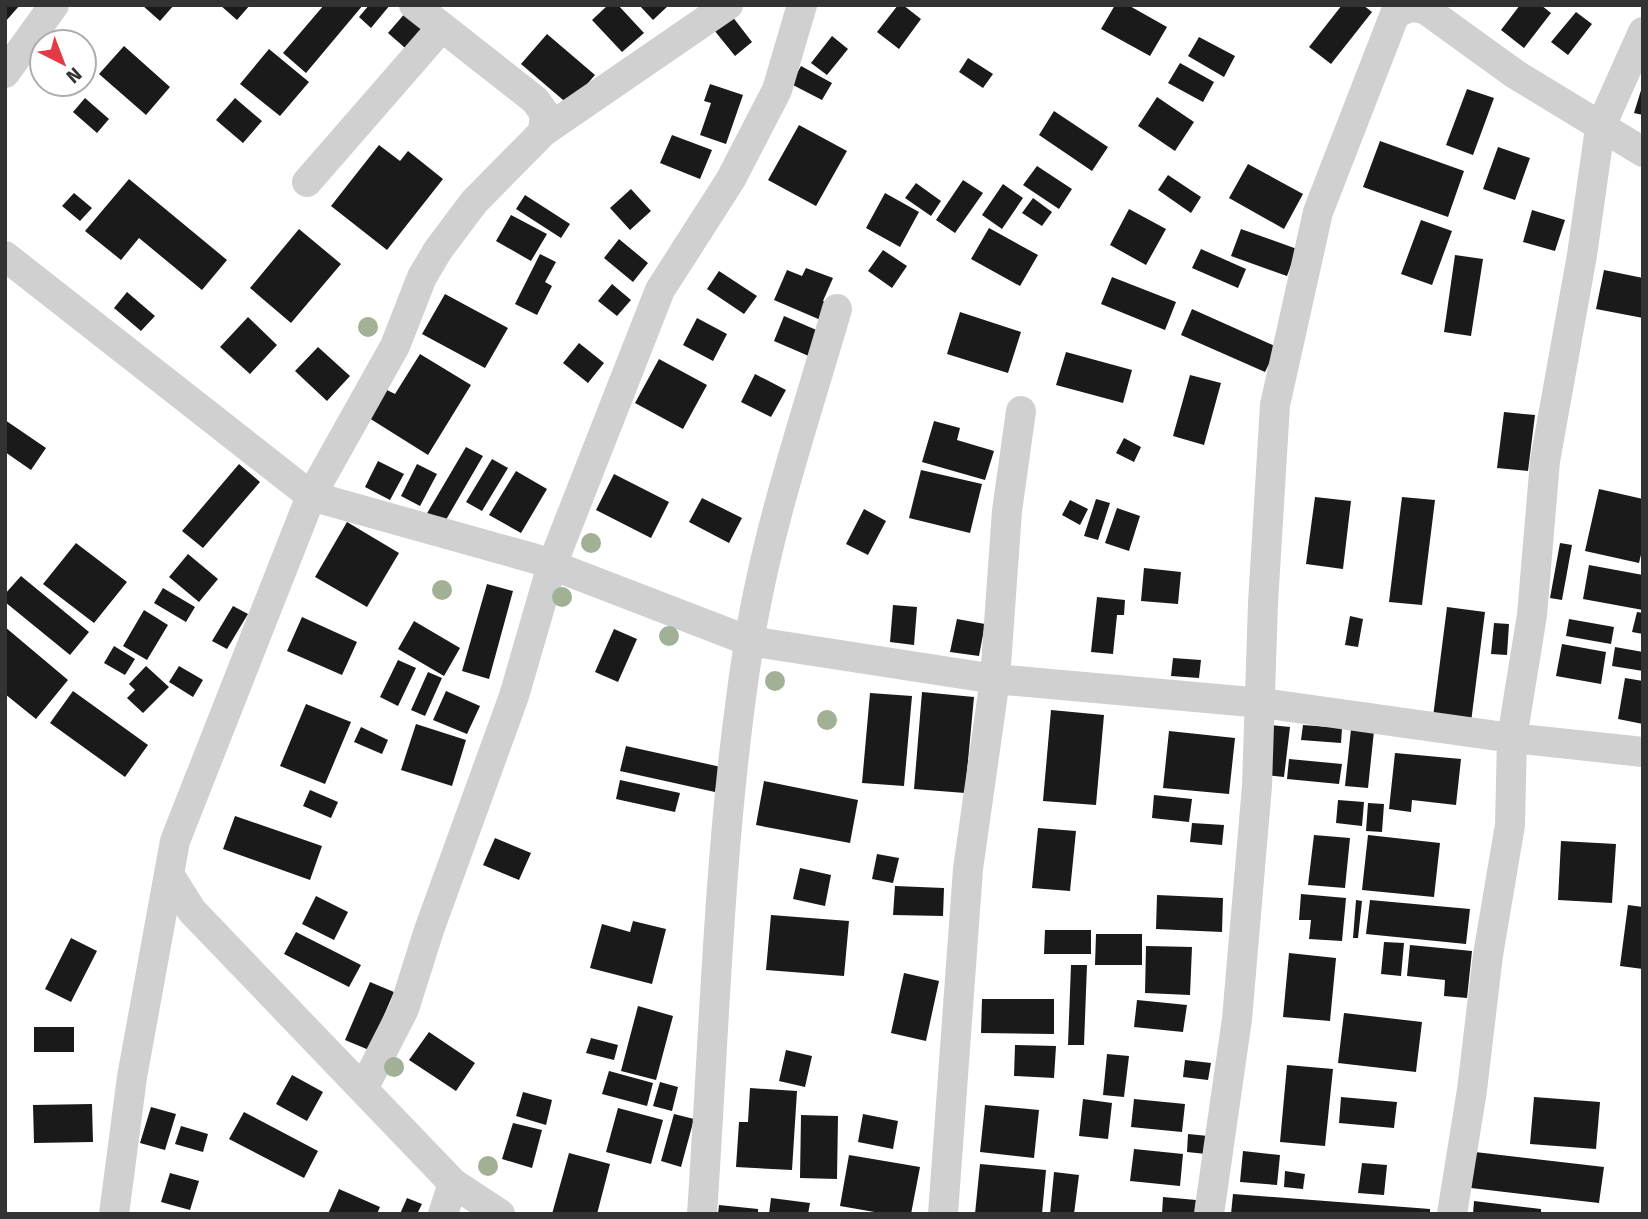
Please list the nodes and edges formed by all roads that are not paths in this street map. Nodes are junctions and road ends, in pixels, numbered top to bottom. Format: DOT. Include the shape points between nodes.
graph roads {
  1 [pos="54,5"];
  2 [pos="414,5"];
  3 [pos="728,5"];
  4 [pos="802,5"];
  5 [pos="1410,6"];
  6 [pos="442,27"];
  7 [pos="1643,32"];
  8 [pos="5,73"];
  9 [pos="1600,128"];
  10 [pos="543,132"];
  11 [pos="1643,152"];
  12 [pos="307,182"];
  13 [pos="5,256"];
  14 [pos="837,309"];
  15 [pos="1021,411"];
  16 [pos="311,496"];
  17 [pos="552,565"];
  18 [pos="749,641"];
  19 [pos="995,678"];
  20 [pos="1262,703"];
  21 [pos="1512,738"];
  22 [pos="1643,752"];
  23 [pos="170,876"];
  24 [pos="363,1089"];
  25 [pos="453,1183"];
  26 [pos="114,1214"];
  27 [pos="443,1214"];
  28 [pos="500,1214"];
  29 [pos="702,1214"];
  30 [pos="943,1214"];
  31 [pos="1209,1214"];
  32 [pos="1452,1214"];
  1 -- 8 [label="street"];
  2 -- 6 [label="street"];
  3 -- 10 [label="street"];
  4 -- 17 [label="street" via="777,90 731,179 660,290"];
  5 -- 9 [label="street" via="1425,9 1504,67"];
  5 -- 20 [label="street" via="1395,14 1318,212 1275,405"];
  6 -- 10 [label="street" via="535,100 545,114"];
  6 -- 12 [label="street"];
  7 -- 9 [label="street"];
  9 -- 11 [label="street"];
  9 -- 21 [label="street" via="1545,461 1532,614"];
  10 -- 16 [label="street" via="474,202 438,250 422,277 395,346"];
  13 -- 16 [label="street"];
  14 -- 18 [label="street" via="783,490"];
  15 -- 19 [label="street" via="1007,511"];
  16 -- 17 [label="street"];
  16 -- 23 [label="street" via="175,841"];
  17 -- 18 [label="street"];
  17 -- 24 [label="street" via="514,696 404,1009"];
  18 -- 19 [label="street"];
  18 -- 29 [label="street" via="728,821"];
  19 -- 20 [label="street"];
  19 -- 30 [label="street" via="968,869"];
  20 -- 21 [label="street"];
  20 -- 31 [label="street" via="1237,1019"];
  21 -- 22 [label="street"];
  21 -- 32 [label="street" via="1510,825"];
  23 -- 24 [label="street" via="192,911"];
  23 -- 26 [label="street" via="132,1077"];
  24 -- 25 [label="street"];
  25 -- 27 [label="street"];
  25 -- 28 [label="street"];
}
